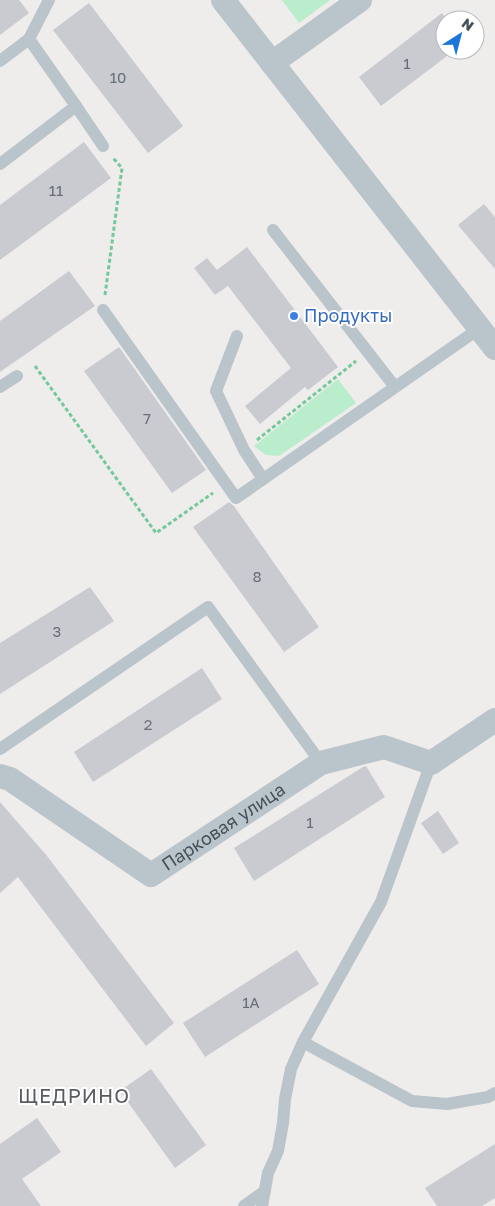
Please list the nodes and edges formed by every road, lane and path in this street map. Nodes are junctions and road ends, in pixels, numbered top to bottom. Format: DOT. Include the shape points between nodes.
graph roads {
  1 [pos="49,0"];
  2 [pos="223,0"];
  3 [pos="360,0"];
  4 [pos="29,40"];
  5 [pos="0,61"];
  6 [pos="272,63"];
  7 [pos="76,106"];
  8 [pos="104,146"];
  9 [pos="0,164"];
  10 [pos="122,168"];
  11 [pos="273,230"];
  12 [pos="103,310"];
  13 [pos="487,322"];
  14 [pos="237,336"];
  15 [pos="495,348"];
  16 [pos="367,352"];
  17 [pos="35,366"];
  18 [pos="17,376"];
  19 [pos="0,387"];
  20 [pos="395,387"];
  21 [pos="244,450"];
  22 [pos="263,479"];
  23 [pos="226,483"];
  24 [pos="495,720"];
  25 [pos="0,749"];
  26 [pos="321,763"];
  27 [pos="431,764"];
  28 [pos="0,776"];
  29 [pos="303,1042"];
  30 [pos="495,1093"];
  31 [pos="265,1191"];
  32 [pos="244,1206"];
  33 [pos="262,1206"];
  1 -- 4 [label="lane"];
  2 -- 6 [label="street"];
  3 -- 6 [label="street"];
  4 -- 5 [label="lane"];
  4 -- 7 [label="lane"];
  6 -- 13 [label="street"];
  7 -- 8 [label="lane"];
  7 -- 9 [label="lane"];
  10 -- 12 [label="path"];
  11 -- 16 [label="lane"];
  12 -- 23 [label="lane"];
  13 -- 15 [label="street"];
  13 -- 20 [label="lane"];
  14 -- 21 [label="lane" via="216,391"];
  16 -- 20 [label="lane"];
  16 -- 21 [label="path"];
  17 -- 23 [label="path" via="156,533"];
  18 -- 19 [label="lane"];
  20 -- 22 [label="lane"];
  21 -- 22 [label="lane"];
  22 -- 23 [label="lane" via="236,498"];
  24 -- 27 [label="street"];
  25 -- 26 [label="lane" via="208,607"];
  26 -- 27 [label="street" via="384,747"];
  26 -- 28 [label="street, Парковая улица" via="151,875 10,779"];
  27 -- 29 [label="lane" via="380,902"];
  29 -- 30 [label="lane" via="412,1101 447,1104"];
  29 -- 31 [label="lane" via="291,1069 278,1151 268,1173"];
  31 -- 32 [label="lane"];
  31 -- 33 [label="lane"];
}
